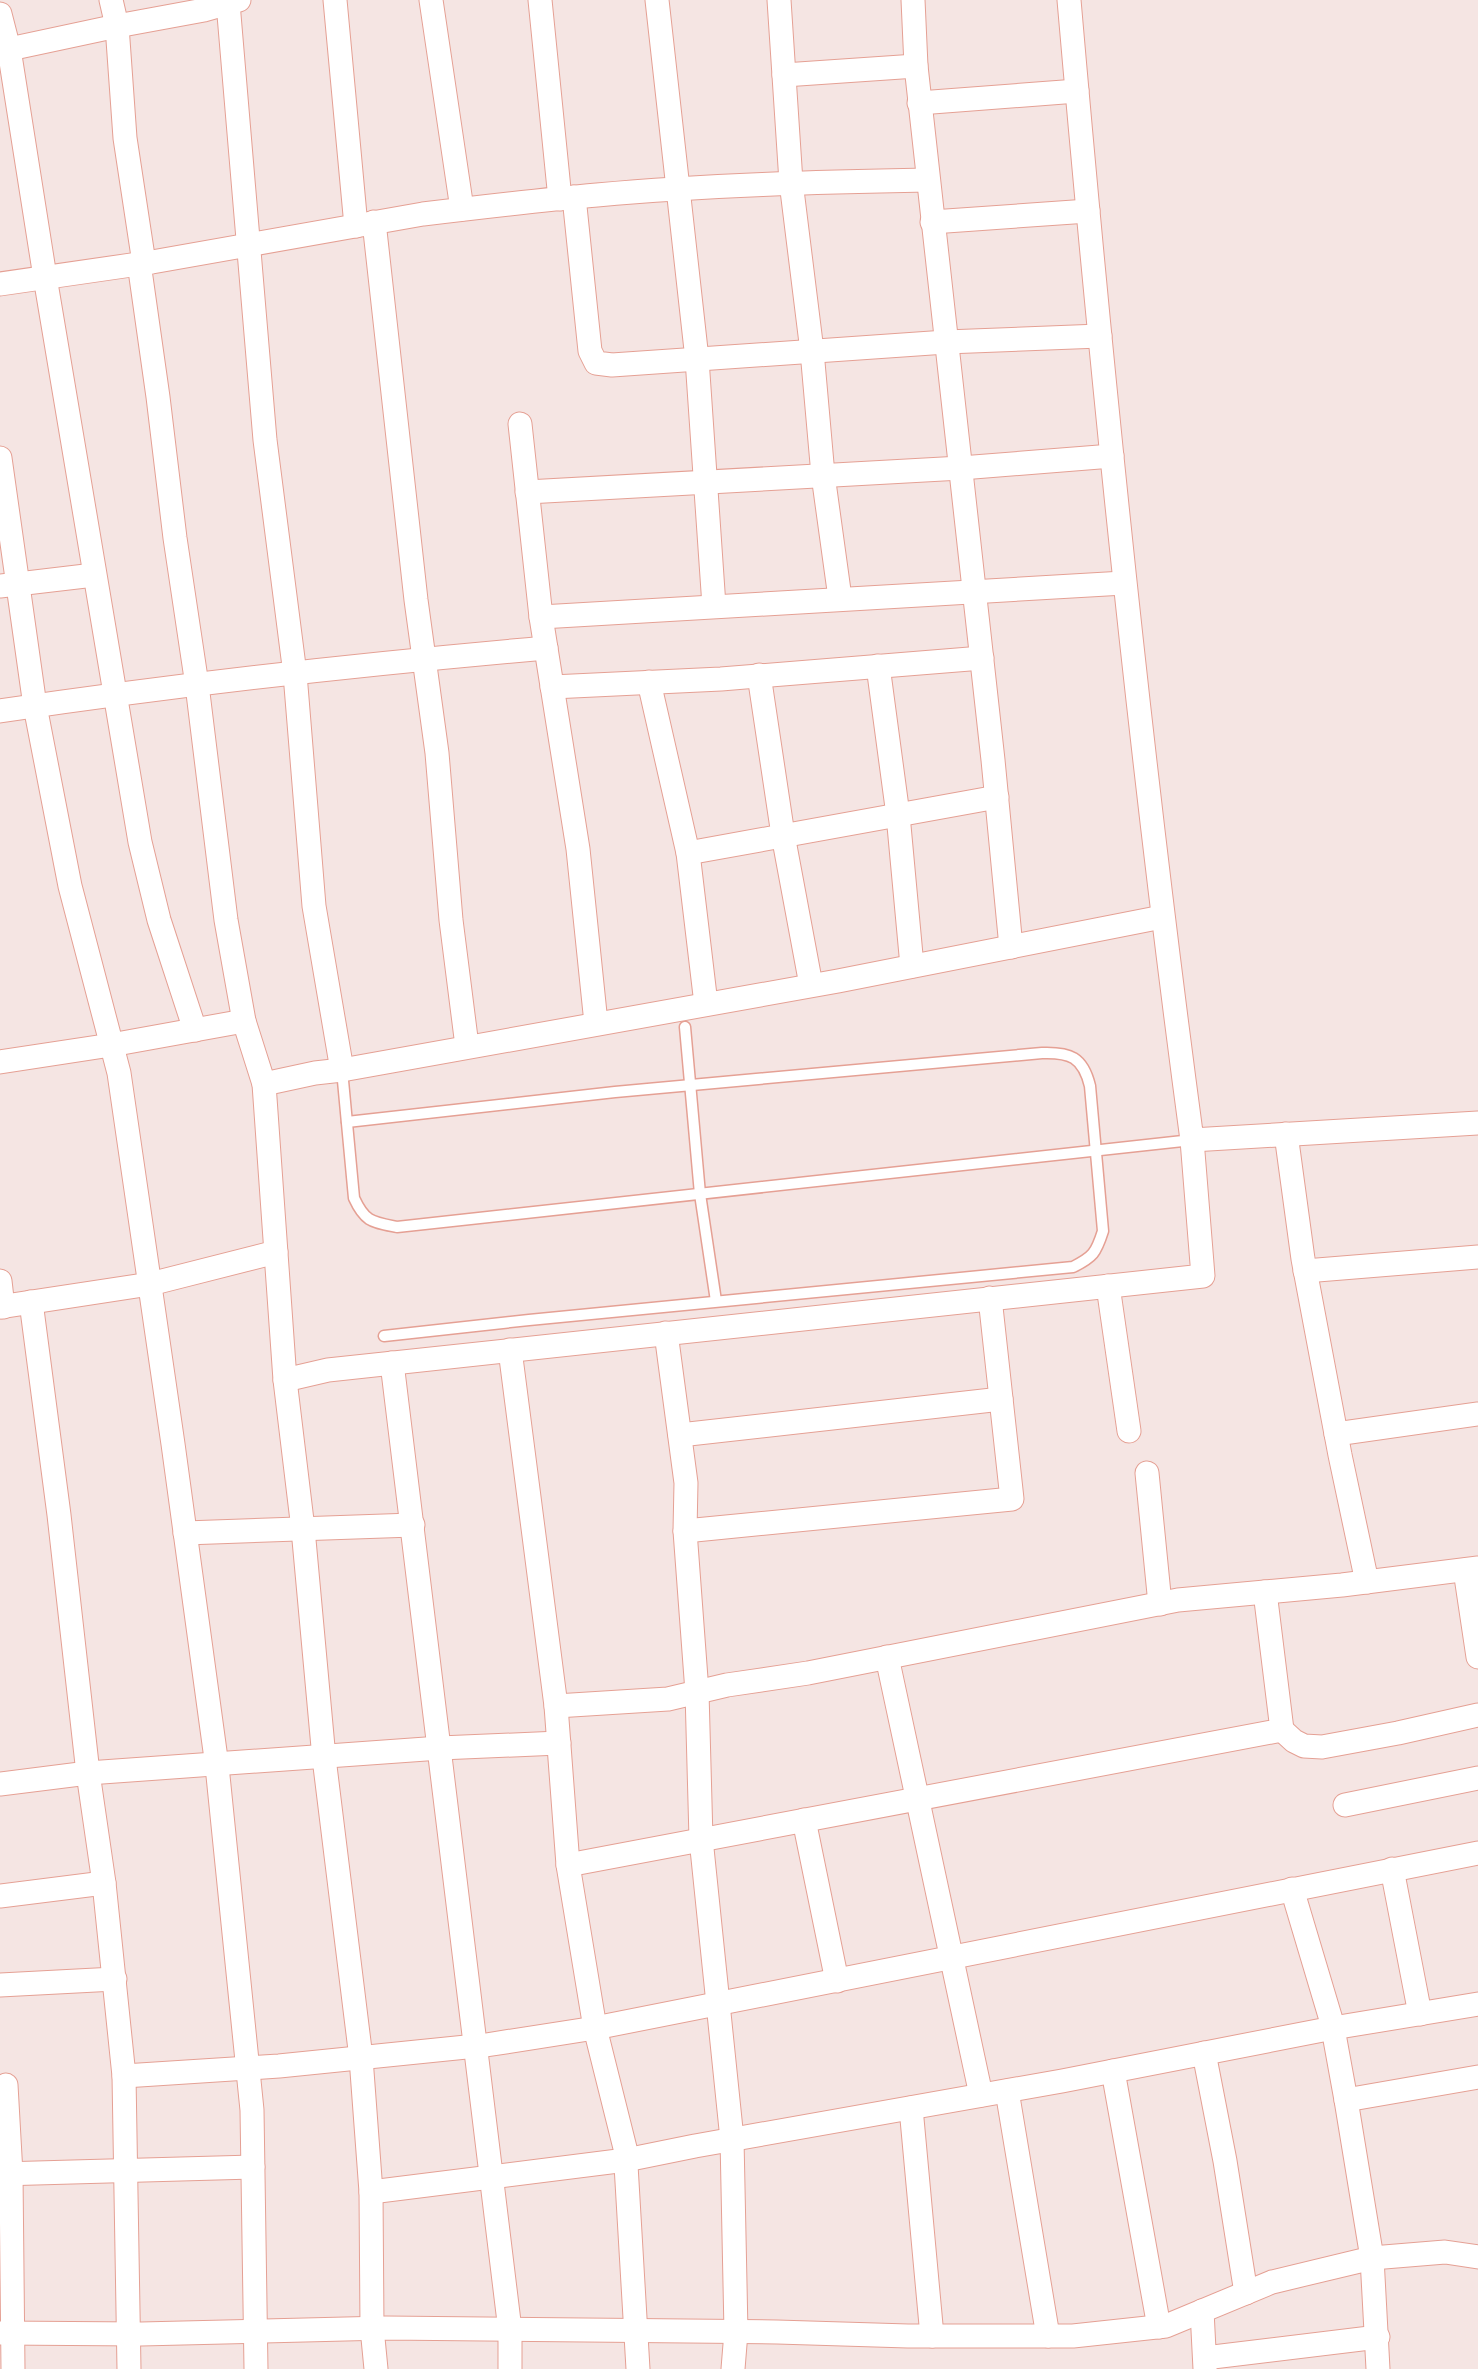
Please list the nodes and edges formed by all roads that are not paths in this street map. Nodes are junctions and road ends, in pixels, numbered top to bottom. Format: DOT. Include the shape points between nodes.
graph roads {
  1 [pos="111,0"];
  2 [pos="335,0"];
  3 [pos="431,0"];
  4 [pos="540,0"];
  5 [pos="657,0"];
  6 [pos="779,0"];
  7 [pos="913,0"];
  8 [pos="1069,0"];
  9 [pos="234,2"];
  10 [pos="203,5"];
  11 [pos="0,14"];
  12 [pos="117,26"];
  13 [pos="5,50"];
  14 [pos="916,66"];
  15 [pos="784,75"];
  16 [pos="1077,91"];
  17 [pos="919,103"];
  18 [pos="928,180"];
  19 [pos="791,182"];
  20 [pos="679,190"];
  21 [pos="567,198"];
  22 [pos="462,209"];
  23 [pos="1088,211"];
  24 [pos="932,222"];
  25 [pos="365,224"];
  26 [pos="250,244"];
  27 [pos="141,263"];
  28 [pos="45,277"];
  29 [pos="0,284"];
  30 [pos="1100,336"];
  31 [pos="946,342"];
  32 [pos="812,351"];
  33 [pos="696,359"];
  34 [pos="520,424"];
  35 [pos="1112,456"];
  36 [pos="0,458"];
  37 [pos="961,468"];
  38 [pos="823,475"];
  39 [pos="706,482"];
  40 [pos="527,492"];
  41 [pos="94,575"];
  42 [pos="1125,583"];
  43 [pos="8,585"];
  44 [pos="974,590"];
  45 [pos="840,598"];
  46 [pos="714,606"];
  47 [pos="541,617"];
  48 [pos="546,648"];
  49 [pos="982,658"];
  50 [pos="424,659"];
  51 [pos="878,666"];
  52 [pos="295,674"];
  53 [pos="759,675"];
  54 [pos="649,682"];
  55 [pos="197,685"];
  56 [pos="552,687"];
  57 [pos="115,694"];
  58 [pos="35,706"];
  59 [pos="0,711"];
  60 [pos="997,797"];
  61 [pos="898,815"];
  62 [pos="783,835"];
  63 [pos="688,853"];
  64 [pos="1162,917"];
  65 [pos="1012,947"];
  66 [pos="912,966"];
  67 [pos="811,985"];
  68 [pos="706,1004"];
  69 [pos="244,1021"];
  70 [pos="596,1023"];
  71 [pos="685,1027"];
  72 [pos="195,1030"];
  73 [pos="111,1045"];
  74 [pos="467,1046"];
  75 [pos="0,1062"];
  76 [pos="342,1070"];
  77 [pos="264,1084"];
  78 [pos="690,1086"];
  79 [pos="347,1122"];
  80 [pos="1478,1123"];
  81 [pos="1286,1134"];
  82 [pos="1192,1140"];
  83 [pos="1095,1151"];
  84 [pos="700,1195"];
  85 [pos="276,1252"];
  86 [pos="1478,1257"];
  87 [pos="1305,1271"];
  88 [pos="0,1282"];
  89 [pos="150,1284"];
  90 [pos="1108,1286"];
  91 [pos="990,1298"];
  92 [pos="716,1301"];
  93 [pos="31,1302"];
  94 [pos="2,1307"];
  95 [pos="666,1334"];
  96 [pos="384,1336"];
  97 [pos="510,1350"];
  98 [pos="392,1363"];
  99 [pos="285,1380"];
  100 [pos="1001,1399"];
  101 [pos="1478,1413"];
  102 [pos="1129,1431"];
  103 [pos="1336,1434"];
  104 [pos="680,1435"];
  105 [pos="1147,1473"];
  106 [pos="413,1525"];
  107 [pos="303,1529"];
  108 [pos="685,1531"];
  109 [pos="185,1533"];
  110 [pos="1471,1569"];
  111 [pos="1367,1582"];
  112 [pos="1265,1592"];
  113 [pos="1160,1604"];
  114 [pos="887,1657"];
  115 [pos="1478,1657"];
  116 [pos="697,1692"];
  117 [pos="556,1706"];
  118 [pos="1478,1715"];
  119 [pos="1282,1730"];
  120 [pos="559,1743"];
  121 [pos="440,1748"];
  122 [pos="324,1758"];
  123 [pos="217,1766"];
  124 [pos="88,1773"];
  125 [pos="1478,1778"];
  126 [pos="0,1784"];
  127 [pos="918,1798"];
  128 [pos="1345,1805"];
  129 [pos="804,1820"];
  130 [pos="701,1839"];
  131 [pos="1478,1853"];
  132 [pos="568,1865"];
  133 [pos="1392,1870"];
  134 [pos="104,1883"];
  135 [pos="1292,1888"];
  136 [pos="0,1896"];
  137 [pos="951,1958"];
  138 [pos="115,1979"];
  139 [pos="837,1981"];
  140 [pos="0,1985"];
  141 [pos="1478,2004"];
  142 [pos="716,2005"];
  143 [pos="1420,2014"];
  144 [pos="595,2028"];
  145 [pos="1332,2028"];
  146 [pos="474,2047"];
  147 [pos="1204,2053"];
  148 [pos="361,2058"];
  149 [pos="248,2068"];
  150 [pos="1112,2071"];
  151 [pos="124,2076"];
  152 [pos="1478,2077"];
  153 [pos="6,2085"];
  154 [pos="1007,2091"];
  155 [pos="981,2095"];
  156 [pos="1346,2100"];
  157 [pos="911,2108"];
  158 [pos="732,2139"];
  159 [pos="626,2160"];
  160 [pos="253,2167"];
  161 [pos="126,2171"];
  162 [pos="5,2174"];
  163 [pos="491,2177"];
  164 [pos="371,2192"];
  165 [pos="1478,2257"];
  166 [pos="1371,2258"];
  167 [pos="1246,2293"];
  168 [pos="1202,2311"];
  169 [pos="1159,2327"];
  170 [pos="372,2328"];
  171 [pos="510,2330"];
  172 [pos="255,2331"];
  173 [pos="636,2331"];
  174 [pos="736,2332"];
  175 [pos="7,2333"];
  176 [pos="130,2333"];
  177 [pos="932,2336"];
  178 [pos="1048,2336"];
  179 [pos="1378,2337"];
  180 [pos="1285,2359"];
  181 [pos="1205,2364"];
  182 [pos="13,2369"];
  183 [pos="130,2369"];
  184 [pos="256,2369"];
  185 [pos="376,2369"];
  186 [pos="510,2369"];
  187 [pos="638,2369"];
  188 [pos="733,2369"];
  189 [pos="1378,2369"];
  1 -- 12 [label="street"];
  2 -- 25 [label="street"];
  3 -- 22 [label="street"];
  4 -- 21 [label="street"];
  5 -- 20 [label="street"];
  6 -- 15 [label="street"];
  7 -- 14 [label="street"];
  8 -- 16 [label="street"];
  9 -- 10 [label="street"];
  9 -- 26 [label="street"];
  10 -- 12 [label="street"];
  11 -- 13 [label="street"];
  12 -- 13 [label="street"];
  12 -- 27 [label="street"];
  13 -- 28 [label="street"];
  14 -- 15 [label="street"];
  14 -- 17 [label="street"];
  15 -- 19 [label="street"];
  16 -- 17 [label="street"];
  16 -- 23 [label="street"];
  17 -- 18 [label="street"];
  18 -- 19 [label="street"];
  18 -- 24 [label="street"];
  19 -- 20 [label="street"];
  19 -- 32 [label="street"];
  20 -- 21 [label="street"];
  20 -- 33 [label="street"];
  21 -- 22 [label="street"];
  21 -- 33 [label="street" via="590,351 596,363"];
  22 -- 25 [label="street"];
  23 -- 24 [label="street"];
  23 -- 30 [label="street"];
  24 -- 31 [label="street"];
  25 -- 26 [label="street"];
  25 -- 50 [label="street"];
  26 -- 27 [label="street"];
  26 -- 52 [label="street" via="265,440"];
  27 -- 28 [label="street"];
  27 -- 55 [label="street"];
  28 -- 29 [label="street"];
  28 -- 41 [label="street"];
  30 -- 31 [label="street"];
  30 -- 35 [label="street"];
  31 -- 32 [label="street"];
  31 -- 37 [label="street"];
  32 -- 33 [label="street"];
  32 -- 38 [label="street"];
  33 -- 39 [label="street"];
  34 -- 40 [label="street"];
  35 -- 37 [label="street"];
  35 -- 42 [label="street"];
  36 -- 43 [label="street"];
  37 -- 38 [label="street"];
  37 -- 44 [label="street"];
  38 -- 39 [label="street"];
  38 -- 45 [label="street"];
  39 -- 40 [label="street"];
  39 -- 46 [label="street"];
  40 -- 47 [label="street"];
  41 -- 43 [label="street"];
  41 -- 57 [label="street"];
  42 -- 44 [label="street"];
  42 -- 64 [label="street"];
  43 -- 58 [label="street"];
  44 -- 45 [label="street"];
  44 -- 49 [label="street"];
  45 -- 46 [label="street"];
  46 -- 47 [label="street"];
  47 -- 48 [label="street"];
  48 -- 50 [label="street"];
  48 -- 56 [label="street"];
  49 -- 51 [label="street"];
  49 -- 60 [label="street"];
  50 -- 52 [label="street"];
  50 -- 74 [label="street"];
  51 -- 53 [label="street"];
  51 -- 61 [label="street"];
  52 -- 55 [label="street"];
  52 -- 76 [label="street" via="314,906"];
  53 -- 54 [label="street"];
  53 -- 62 [label="street"];
  54 -- 56 [label="street"];
  54 -- 63 [label="street"];
  55 -- 57 [label="street"];
  55 -- 69 [label="street" via="226,920"];
  56 -- 70 [label="street" via="578,849"];
  57 -- 58 [label="street"];
  57 -- 72 [label="street" via="140,842 159,920"];
  58 -- 59 [label="street"];
  58 -- 73 [label="street" via="71,886"];
  60 -- 61 [label="street"];
  60 -- 65 [label="street"];
  61 -- 62 [label="street"];
  61 -- 66 [label="street"];
  62 -- 63 [label="street"];
  62 -- 67 [label="street"];
  63 -- 68 [label="street"];
  64 -- 65 [label="street"];
  64 -- 82 [label="street"];
  65 -- 66 [label="street"];
  66 -- 67 [label="street"];
  67 -- 68 [label="street"];
  68 -- 70 [label="street"];
  69 -- 72 [label="street"];
  69 -- 77 [label="street"];
  70 -- 74 [label="street"];
  71 -- 78 [label="lane"];
  72 -- 73 [label="street"];
  73 -- 75 [label="street"];
  73 -- 89 [label="street"];
  74 -- 76 [label="street"];
  76 -- 77 [label="street"];
  76 -- 79 [label="lane"];
  77 -- 85 [label="street"];
  78 -- 79 [label="lane"];
  78 -- 83 [label="lane" via="1060,1052 1087,1072"];
  78 -- 84 [label="lane"];
  79 -- 84 [label="lane" via="354,1198 361,1214 377,1223 397,1227"];
  80 -- 81 [label="street"];
  81 -- 82 [label="street"];
  81 -- 87 [label="street"];
  82 -- 83 [label="lane"];
  82 -- 90 [label="street" via="1203,1276"];
  83 -- 84 [label="lane"];
  83 -- 92 [label="lane" via="1102,1231 1091,1258 1073,1267"];
  84 -- 92 [label="lane"];
  85 -- 89 [label="street"];
  85 -- 99 [label="street"];
  86 -- 87 [label="street"];
  87 -- 103 [label="street"];
  88 -- 94 [label="street"];
  89 -- 93 [label="street"];
  89 -- 109 [label="street"];
  90 -- 91 [label="street"];
  90 -- 102 [label="street"];
  91 -- 95 [label="street"];
  91 -- 100 [label="street"];
  92 -- 96 [label="lane"];
  93 -- 94 [label="street"];
  93 -- 124 [label="street"];
  95 -- 97 [label="street"];
  95 -- 104 [label="street"];
  97 -- 98 [label="street"];
  97 -- 117 [label="street"];
  98 -- 99 [label="street"];
  98 -- 106 [label="street"];
  99 -- 107 [label="street"];
  100 -- 104 [label="street"];
  100 -- 108 [label="street" via="1012,1499"];
  101 -- 103 [label="street"];
  103 -- 111 [label="street"];
  104 -- 108 [label="street"];
  105 -- 113 [label="street"];
  106 -- 107 [label="street"];
  106 -- 121 [label="street"];
  107 -- 109 [label="street"];
  107 -- 122 [label="street"];
  108 -- 116 [label="street"];
  109 -- 123 [label="street"];
  110 -- 111 [label="street"];
  110 -- 115 [label="street"];
  111 -- 112 [label="street"];
  112 -- 113 [label="street"];
  112 -- 119 [label="street"];
  113 -- 114 [label="street"];
  114 -- 116 [label="street"];
  114 -- 127 [label="street"];
  116 -- 117 [label="street" via="668,1699"];
  116 -- 130 [label="street"];
  117 -- 120 [label="street"];
  118 -- 119 [label="street" via="1322,1747 1304,1746"];
  119 -- 127 [label="street"];
  120 -- 121 [label="street"];
  120 -- 132 [label="street"];
  121 -- 122 [label="street"];
  121 -- 146 [label="street"];
  122 -- 123 [label="street"];
  122 -- 148 [label="street"];
  123 -- 124 [label="street"];
  123 -- 149 [label="street"];
  124 -- 126 [label="street"];
  124 -- 134 [label="street"];
  125 -- 128 [label="street"];
  127 -- 129 [label="street"];
  127 -- 137 [label="street"];
  129 -- 130 [label="street"];
  129 -- 139 [label="street"];
  130 -- 132 [label="street"];
  130 -- 142 [label="street"];
  131 -- 133 [label="street"];
  132 -- 144 [label="street"];
  133 -- 135 [label="street"];
  133 -- 143 [label="street"];
  134 -- 136 [label="street"];
  134 -- 138 [label="street"];
  135 -- 137 [label="street"];
  135 -- 145 [label="street"];
  137 -- 139 [label="street"];
  137 -- 155 [label="street"];
  138 -- 140 [label="street"];
  138 -- 151 [label="street"];
  139 -- 142 [label="street"];
  141 -- 143 [label="street"];
  142 -- 144 [label="street"];
  142 -- 158 [label="street"];
  143 -- 145 [label="street"];
  144 -- 146 [label="street"];
  144 -- 159 [label="street"];
  145 -- 147 [label="street"];
  145 -- 156 [label="street"];
  146 -- 148 [label="street"];
  146 -- 163 [label="street"];
  147 -- 150 [label="street"];
  147 -- 167 [label="street"];
  148 -- 149 [label="street"];
  148 -- 164 [label="street"];
  149 -- 151 [label="street"];
  149 -- 160 [label="street"];
  150 -- 154 [label="street"];
  150 -- 169 [label="street"];
  151 -- 161 [label="street"];
  152 -- 156 [label="street"];
  153 -- 162 [label="street"];
  154 -- 155 [label="street"];
  154 -- 178 [label="street"];
  155 -- 157 [label="street"];
  156 -- 166 [label="street"];
  157 -- 158 [label="street"];
  157 -- 177 [label="street"];
  158 -- 159 [label="street"];
  158 -- 174 [label="street"];
  159 -- 163 [label="street"];
  159 -- 173 [label="street"];
  160 -- 161 [label="street"];
  160 -- 172 [label="street"];
  161 -- 162 [label="street"];
  161 -- 176 [label="street"];
  162 -- 175 [label="street"];
  163 -- 164 [label="street"];
  163 -- 171 [label="street"];
  164 -- 170 [label="street"];
  165 -- 166 [label="street" via="1445,2252"];
  166 -- 167 [label="street" via="1272,2282"];
  166 -- 179 [label="street"];
  167 -- 168 [label="street"];
  168 -- 169 [label="street"];
  168 -- 181 [label="street"];
  169 -- 178 [label="street"];
  170 -- 171 [label="street"];
  170 -- 172 [label="street"];
  170 -- 185 [label="street"];
  171 -- 173 [label="street"];
  171 -- 186 [label="street"];
  172 -- 176 [label="street"];
  172 -- 184 [label="street"];
  173 -- 174 [label="street"];
  173 -- 187 [label="street"];
  174 -- 177 [label="street"];
  174 -- 188 [label="street"];
  175 -- 176 [label="street"];
  175 -- 182 [label="street"];
  176 -- 183 [label="street"];
  177 -- 178 [label="street"];
  179 -- 180 [label="street"];
  179 -- 189 [label="street"];
  180 -- 181 [label="street"];
}
